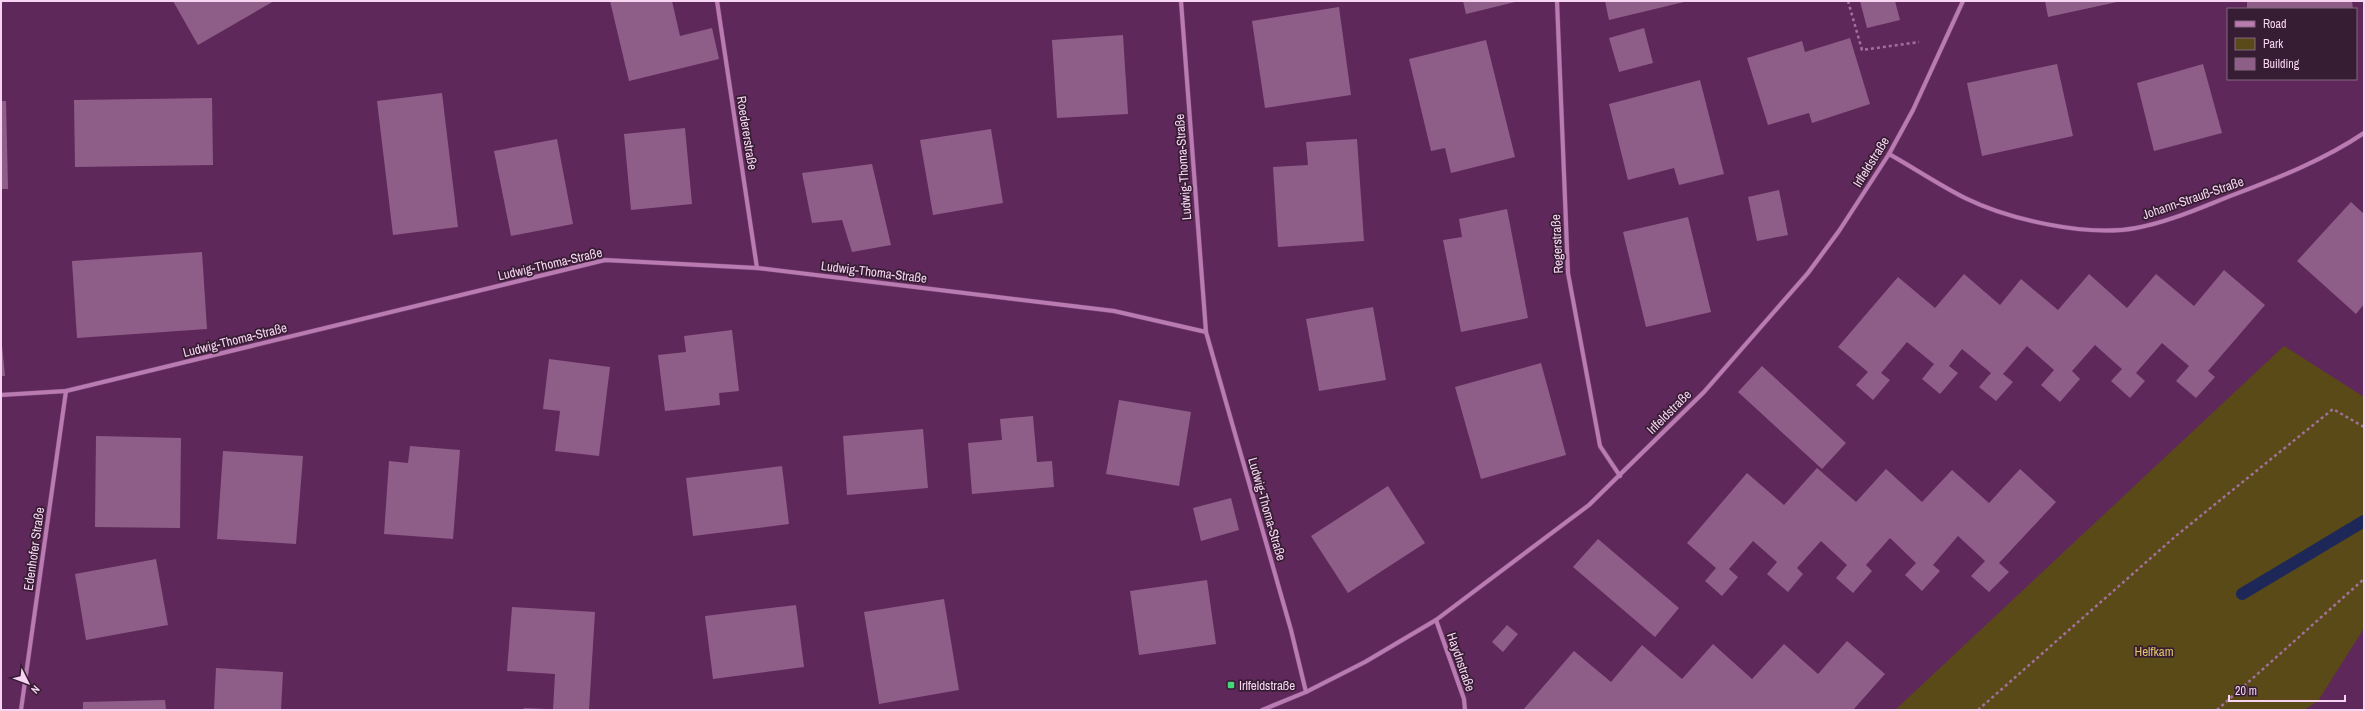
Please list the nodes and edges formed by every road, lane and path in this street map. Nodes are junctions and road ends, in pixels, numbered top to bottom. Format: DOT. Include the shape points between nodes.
graph roads {
  1 [pos="717,1"];
  2 [pos="1181,1"];
  3 [pos="1557,1"];
  4 [pos="1848,1"];
  5 [pos="1963,1"];
  6 [pos="1948,38"];
  7 [pos="2364,133"];
  8 [pos="1889,154"];
  9 [pos="758,268"];
  10 [pos="1206,332"];
  11 [pos="66,391"];
  12 [pos="1,396"];
  13 [pos="2364,427"];
  14 [pos="1620,476"];
  15 [pos="2364,579"];
  16 [pos="1436,620"];
  17 [pos="1306,692"];
  18 [pos="21,710"];
  19 [pos="1262,710"];
  20 [pos="1465,710"];
  21 [pos="1978,710"];
  22 [pos="2217,710"];
  1 -- 9 [label="street, Roedererstraße"];
  2 -- 10 [label="street, Ludwig-Thoma-Straße"];
  3 -- 14 [label="street, Regerstraße" via="1568,273 1600,446"];
  4 -- 6 [label="path" via="1862,50"];
  5 -- 6 [label="street, Irlfeldstraße"];
  6 -- 8 [label="street, Irlfeldstraße"];
  7 -- 8 [label="street, Johann-Strauß-Straße" via="2342,147 2272,180 2182,215 2136,228 2090,231 2030,221 1966,198"];
  8 -- 14 [label="street, Irlfeldstraße" via="1808,273 1704,392"];
  9 -- 10 [label="street, Ludwig-Thoma-Straße" via="1114,311"];
  9 -- 11 [label="street, Ludwig-Thoma-Straße" via="605,260"];
  10 -- 17 [label="street, Ludwig-Thoma-Straße" via="1291,630"];
  11 -- 12 [label="street, Ludwig-Thoma-Straße"];
  11 -- 18 [label="street, Edenhofer Straße"];
  13 -- 21 [label="path" via="2333,409 2177,536"];
  14 -- 16 [label="street, Irlfeldstraße" via="1589,505"];
  15 -- 22 [label="path"];
  16 -- 17 [label="street, Irlfeldstraße" via="1365,662"];
  16 -- 20 [label="street, Haydnstraße" via="1464,699"];
  17 -- 19 [label="street, Irlfeldstraße"];
}
